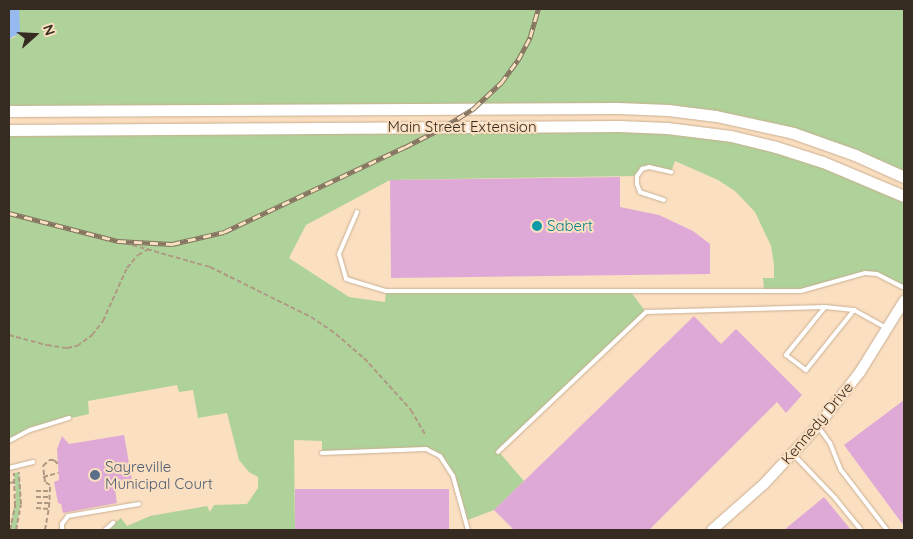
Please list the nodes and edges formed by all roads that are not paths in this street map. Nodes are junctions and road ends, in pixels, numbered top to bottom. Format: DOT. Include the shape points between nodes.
graph roads {
  1 [pos="9,111"];
  2 [pos="9,130"];
  3 [pos="671,172"];
  4 [pos="904,177"];
  5 [pos="904,196"];
  6 [pos="664,200"];
  7 [pos="357,212"];
  8 [pos="904,288"];
  9 [pos="904,301"];
  10 [pos="825,307"];
  11 [pos="854,310"];
  12 [pos="888,329"];
  13 [pos="69,418"];
  14 [pos="817,426"];
  15 [pos="9,441"];
  16 [pos="498,452"];
  17 [pos="322,453"];
  18 [pos="793,454"];
  19 [pos="33,462"];
  20 [pos="9,468"];
  21 [pos="139,504"];
  22 [pos="113,523"];
  23 [pos="62,530"];
  24 [pos="105,530"];
  25 [pos="468,530"];
  26 [pos="712,530"];
  27 [pos="861,530"];
  28 [pos="887,530"];
  1 -- 4 [label="main road, Main Street Extension" via="660,110 723,117 792,133 856,155"];
  2 -- 5 [label="main road, Main Street Extension" via="651,127 731,136 776,147 831,165"];
  3 -- 6 [label="lane" via="649,167 642,169 637,176 640,192"];
  7 -- 8 [label="lane" via="339,254 346,279 386,291 801,290 865,273 877,274"];
  9 -- 12 [label="street, Kennedy Drive"];
  10 -- 11 [label="lane"];
  10 -- 11 [label="lane" via="786,355 806,370"];
  10 -- 16 [label="lane" via="646,312"];
  11 -- 12 [label="lane"];
  12 -- 14 [label="street, Kennedy Drive" via="855,379"];
  13 -- 15 [label="lane" via="30,430"];
  14 -- 18 [label="street, Kennedy Drive"];
  14 -- 28 [label="lane" via="830,443 841,470"];
  17 -- 25 [label="lane" via="426,449 440,456 453,476"];
  18 -- 26 [label="street, Kennedy Drive" via="750,498"];
  18 -- 27 [label="lane"];
  19 -- 20 [label="lane"];
  21 -- 23 [label="lane" via="68,516"];
  22 -- 24 [label="lane"];
}
